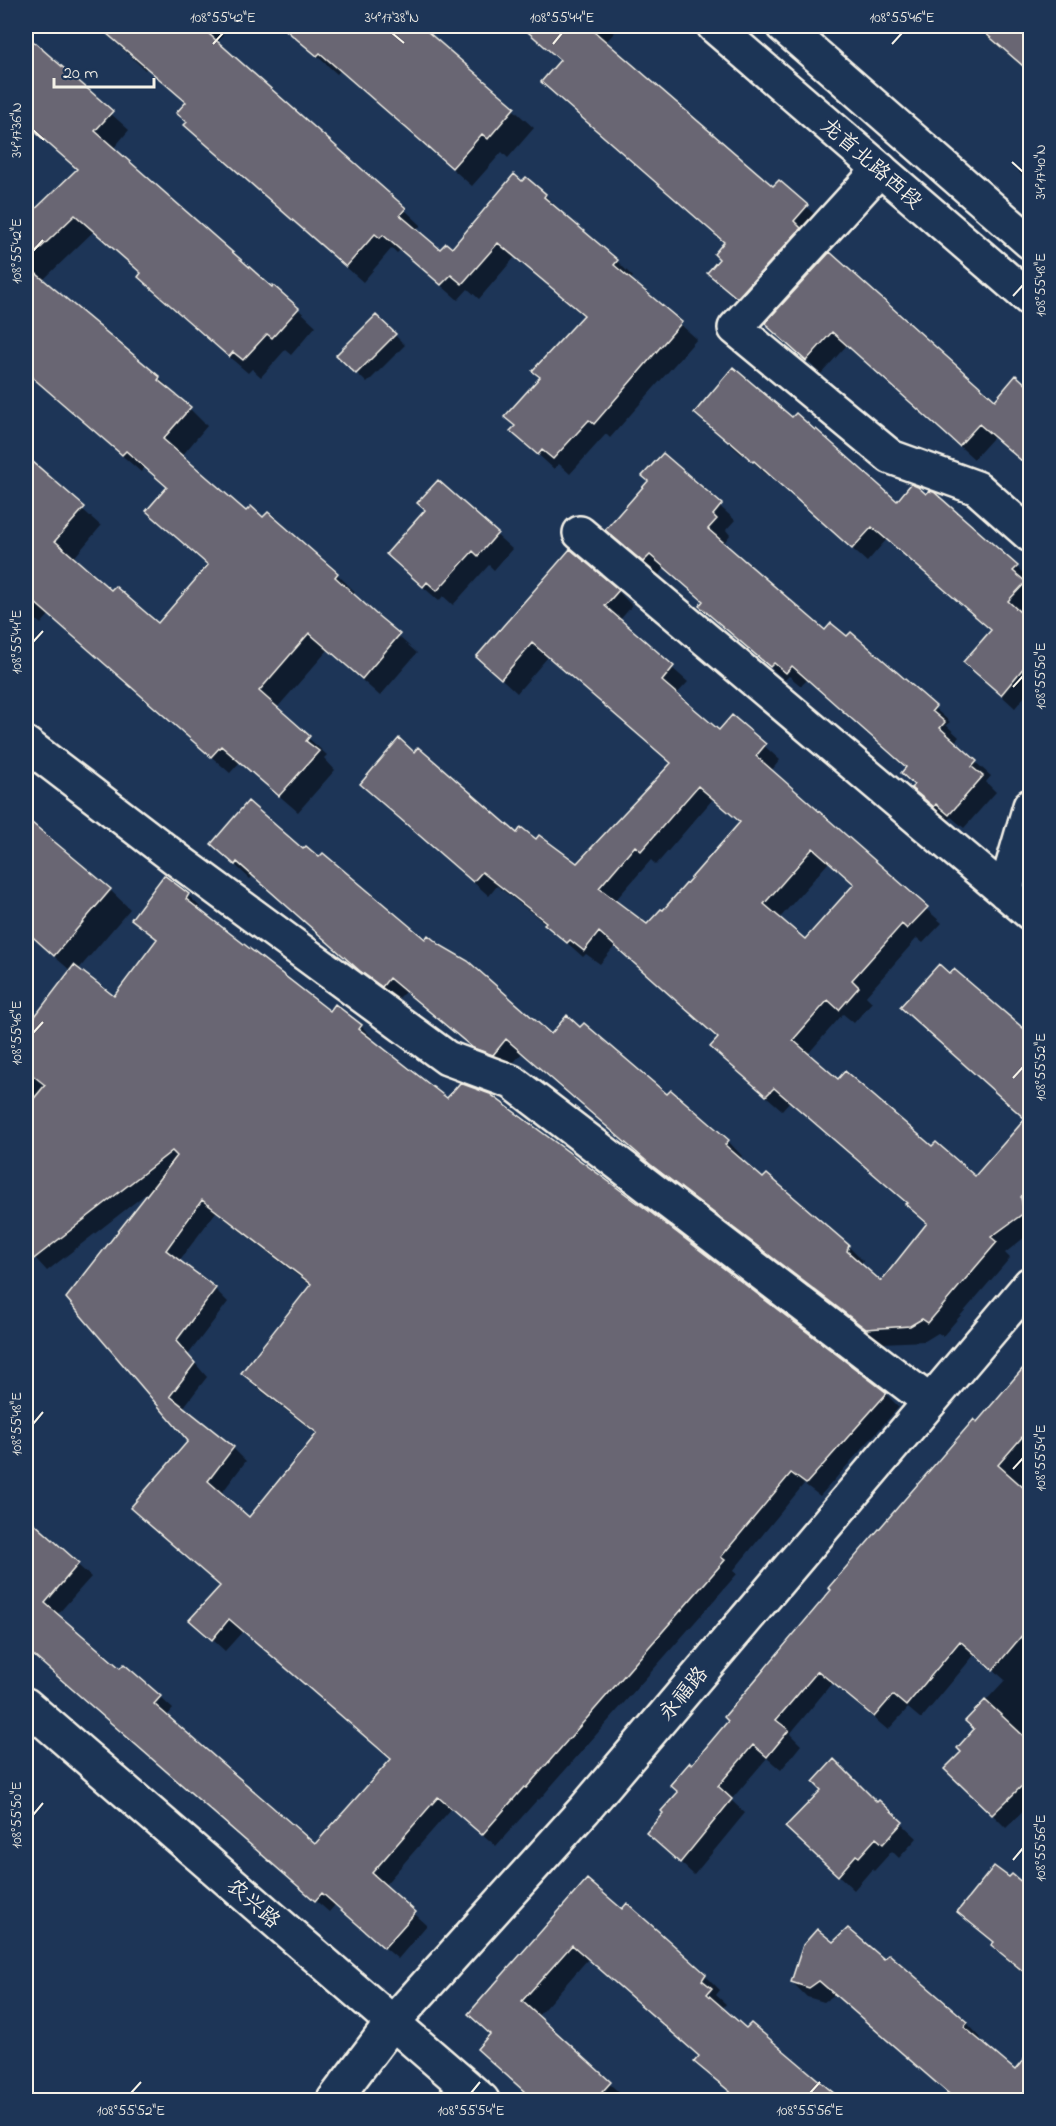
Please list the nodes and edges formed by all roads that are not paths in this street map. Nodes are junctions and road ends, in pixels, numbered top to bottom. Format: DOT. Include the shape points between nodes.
graph roads {
  1 [pos="714,26"];
  2 [pos="783,26"];
  3 [pos="880,169"];
  4 [pos="1030,242"];
  5 [pos="1030,299"];
  6 [pos="580,533"];
  7 [pos="1030,535"];
  8 [pos="26,744"];
  9 [pos="1030,806"];
  10 [pos="1005,892"];
  11 [pos="1030,913"];
  12 [pos="1030,1284"];
  13 [pos="930,1402"];
  14 [pos="26,1705"];
  15 [pos="393,2023"];
  16 [pos="334,2100"];
  17 [pos="482,2100"];
  1 -- 3 [label="street, 龙首北路西段"];
  2 -- 4 [label="street"];
  3 -- 5 [label="street, 龙首北路西段"];
  3 -- 7 [label="street" via="735,328 891,457 977,488"];
  6 -- 10 [label="street"];
  8 -- 13 [label="street" via="447,1058 512,1082"];
  9 -- 10 [label="street"];
  10 -- 11 [label="street"];
  12 -- 13 [label="street, 永福路"];
  13 -- 15 [label="street, 永福路" via="584,1810"];
  14 -- 15 [label="street, 农兴路"];
  15 -- 16 [label="street, 永福路"];
  15 -- 17 [label="street, 农兴路"];
}
